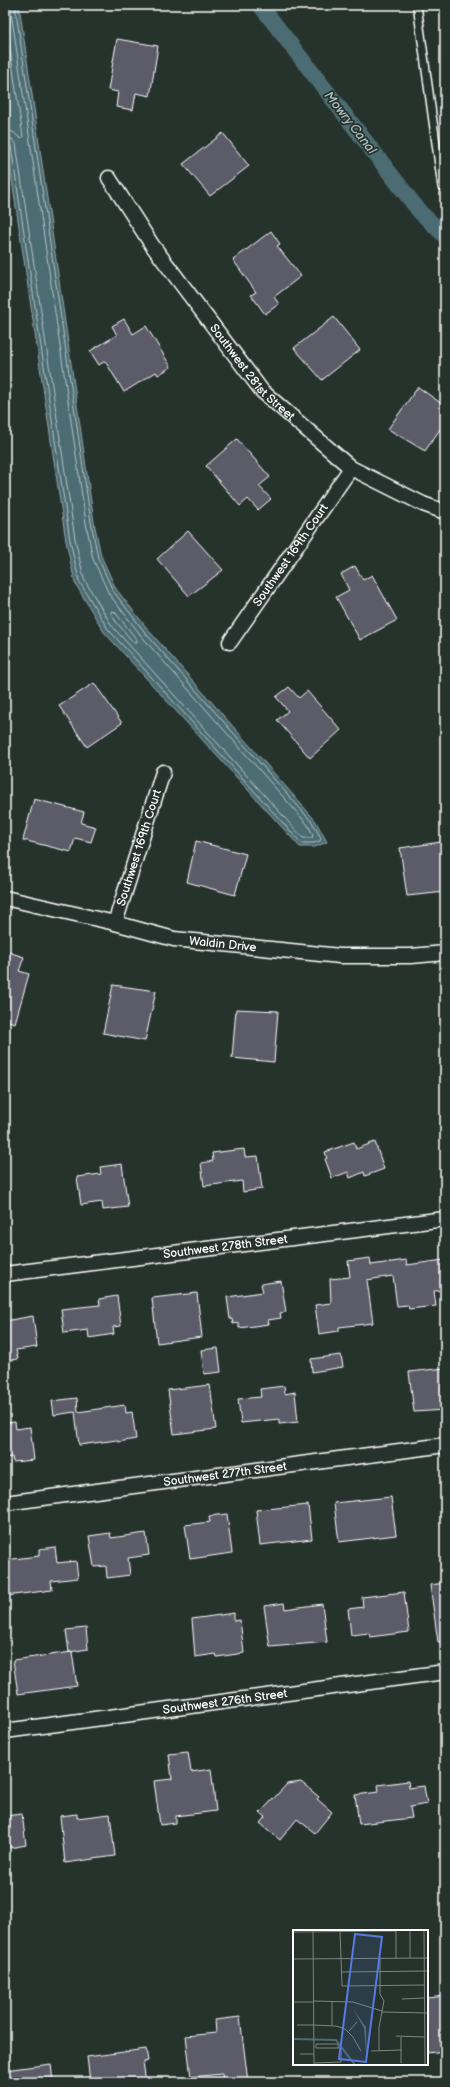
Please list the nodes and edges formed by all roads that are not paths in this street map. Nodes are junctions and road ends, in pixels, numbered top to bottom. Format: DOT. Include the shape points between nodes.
graph roads {
  1 [pos="417,5"];
  2 [pos="109,178"];
  3 [pos="445,187"];
  4 [pos="351,468"];
  5 [pos="445,512"];
  6 [pos="230,642"];
  7 [pos="163,772"];
  8 [pos="5,898"];
  9 [pos="116,923"];
  10 [pos="445,952"];
  11 [pos="445,1219"];
  12 [pos="5,1274"];
  13 [pos="445,1445"];
  14 [pos="5,1503"];
  15 [pos="445,1672"];
  16 [pos="5,1731"];
  1 -- 3 [label="lane" via="442,187"];
  2 -- 4 [label="street, Southwest 281st Street" via="152,245 262,391"];
  4 -- 5 [label="street, Southwest 281st Street" via="423,504"];
  4 -- 6 [label="street, Southwest 169th Court"];
  7 -- 9 [label="street, Southwest 169th Court"];
  8 -- 9 [label="street, Waldin Drive"];
  9 -- 10 [label="street, Waldin Drive" via="174,939 340,956 411,956"];
  11 -- 12 [label="street, Southwest 278th Street"];
  13 -- 14 [label="street, Southwest 277th Street"];
  15 -- 16 [label="street, Southwest 276th Street"];
}
